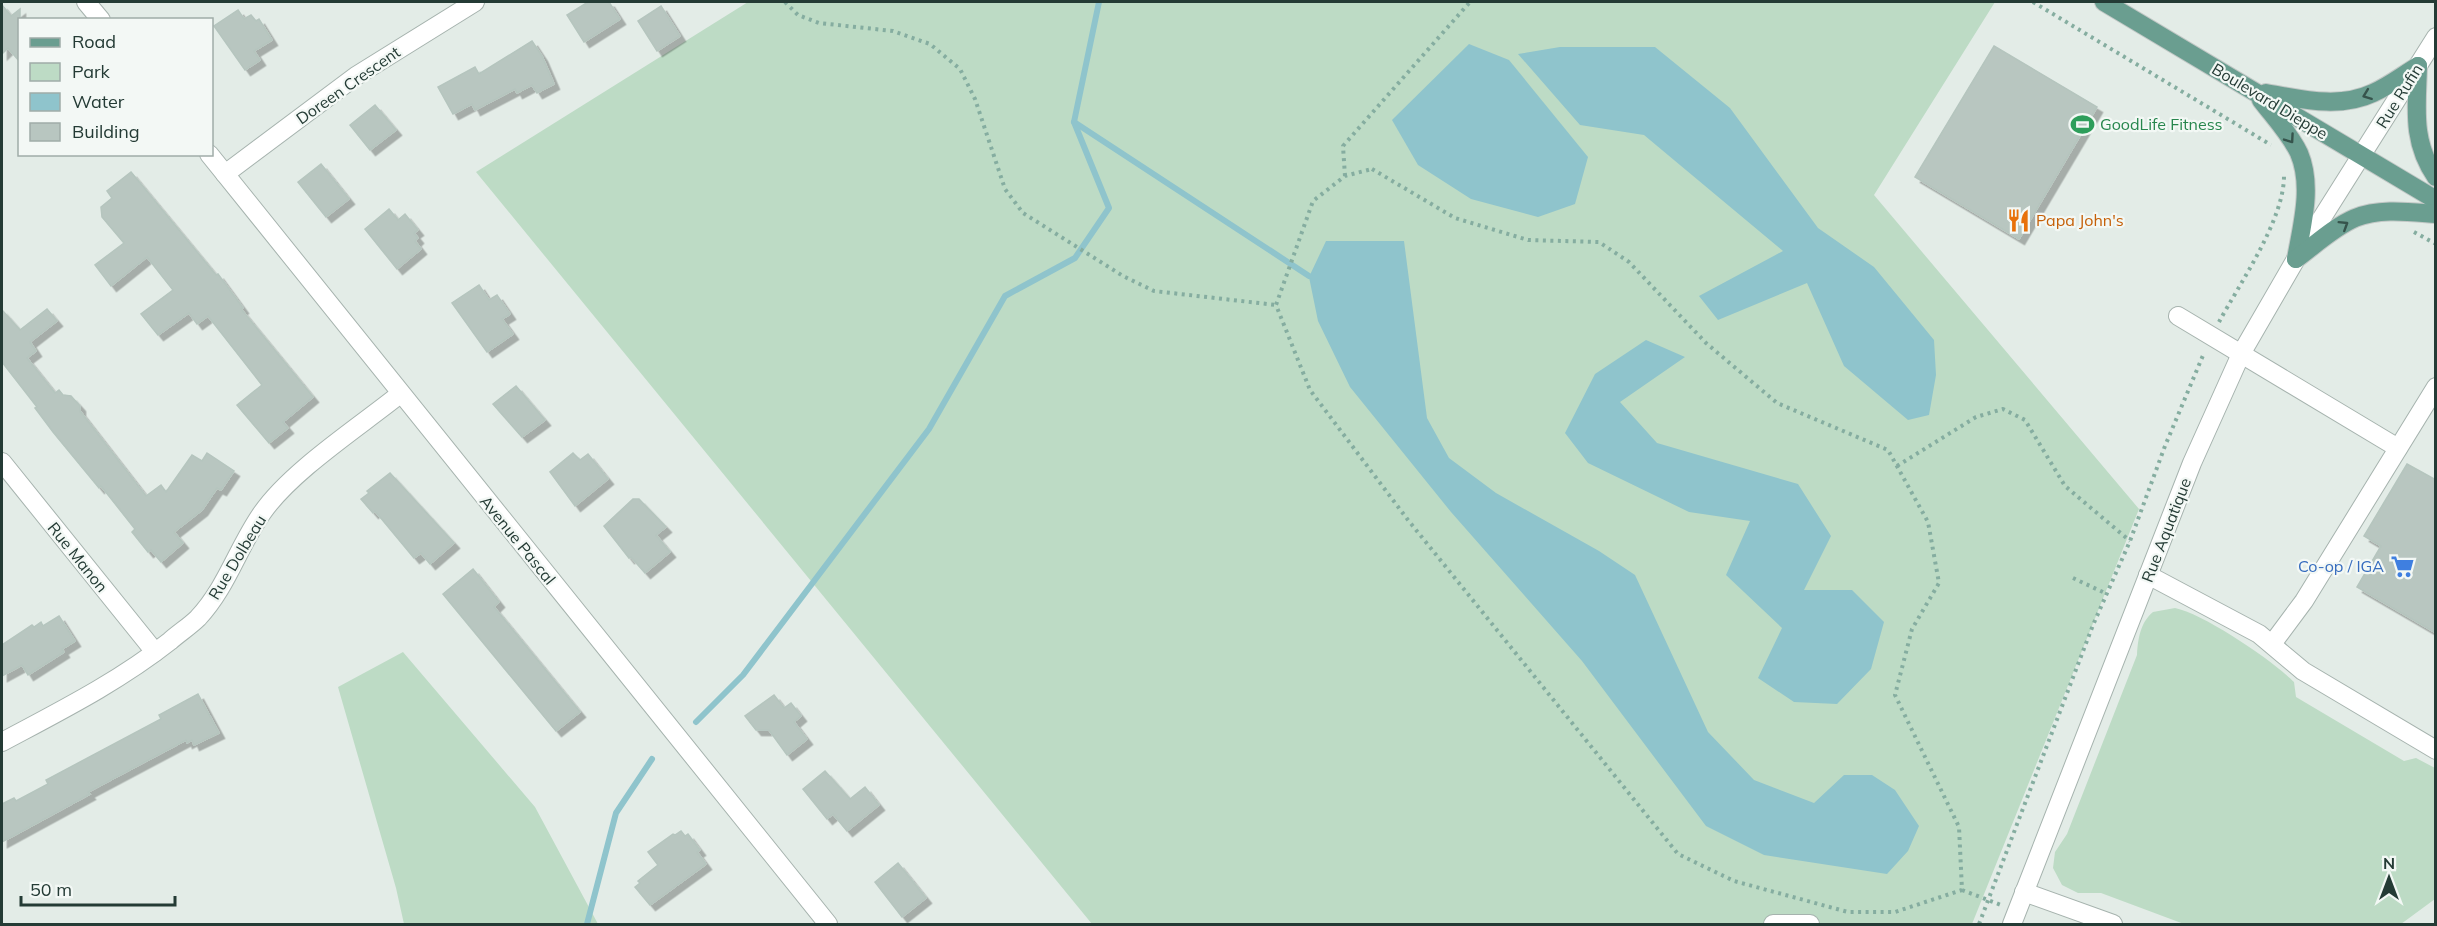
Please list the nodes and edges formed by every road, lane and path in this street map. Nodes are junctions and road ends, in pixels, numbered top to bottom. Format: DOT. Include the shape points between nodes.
graph roads {
  1 [pos="86,2"];
  2 [pos="475,2"];
  3 [pos="784,2"];
  4 [pos="1470,2"];
  5 [pos="2033,2"];
  6 [pos="2104,2"];
  7 [pos="99,18"];
  8 [pos="2436,37"];
  9 [pos="2418,66"];
  10 [pos="2255,92"];
  11 [pos="2275,150"];
  12 [pos="2361,155"];
  13 [pos="211,156"];
  14 [pos="2284,170"];
  15 [pos="225,174"];
  16 [pos="1345,176"];
  17 [pos="2436,177"];
  18 [pos="2436,200"];
  19 [pos="2436,213"];
  20 [pos="2296,259"];
  21 [pos="1276,305"];
  22 [pos="2178,316"];
  23 [pos="2211,336"];
  24 [pos="2241,354"];
  25 [pos="2436,387"];
  26 [pos="400,394"];
  27 [pos="2398,448"];
  28 [pos="2,462"];
  29 [pos="1897,466"];
  30 [pos="2130,541"];
  31 [pos="2148,576"];
  32 [pos="2073,578"];
  33 [pos="2107,594"];
  34 [pos="2272,644"];
  35 [pos="155,652"];
  36 [pos="2,742"];
  37 [pos="2436,750"];
  38 [pos="1962,890"];
  39 [pos="2024,892"];
  40 [pos="1989,900"];
  41 [pos="2014,918"];
  42 [pos="828,924"];
  43 [pos="1773,924"];
  44 [pos="1810,924"];
  45 [pos="1979,924"];
  46 [pos="2113,924"];
  1 -- 7 [label="street"];
  2 -- 15 [label="street, Doreen Crescent" via="356,76"];
  3 -- 21 [label="path" via="798,15 819,23 893,31 930,44 960,69 975,99 1005,189 1023,213 1097,260 1154,291"];
  4 -- 16 [label="path" via="1343,146"];
  5 -- 11 [label="path"];
  6 -- 10 [label="main road, Boulevard Dieppe"];
  8 -- 9 [label="street, Rue Rufin"];
  9 -- 10 [label="main road, one-way" via="2376,92 2353,100 2316,100"];
  9 -- 12 [label="street, Rue Rufin"];
  9 -- 17 [label="main road" via="2418,137 2427,165"];
  10 -- 12 [label="main road, Boulevard Dieppe"];
  10 -- 20 [label="main road, one-way" via="2294,144 2303,166 2305,206"];
  12 -- 18 [label="main road, Boulevard Dieppe"];
  12 -- 20 [label="street, Rue Aquatique"];
  13 -- 15 [label="street, Avenue Pascal"];
  14 -- 23 [label="path" via="2279,206 2266,236"];
  15 -- 26 [label="street, Avenue Pascal"];
  16 -- 21 [label="path" via="1313,201"];
  16 -- 29 [label="path" via="1372,169 1455,218 1528,240 1599,242 1629,262 1706,343 1778,403 1888,450"];
  20 -- 19 [label="main road, one-way" via="2363,216 2385,212"];
  20 -- 24 [label="street, Rue Aquatique"];
  21 -- 38 [label="path" via="1310,390 1408,520 1678,854 1734,881 1848,912 1895,912"];
  22 -- 23 [label="street"];
  23 -- 24 [label="street"];
  23 -- 30 [label="path"];
  24 -- 27 [label="street"];
  24 -- 31 [label="street, Rue Aquatique" via="2205,432"];
  25 -- 27 [label="street"];
  26 -- 35 [label="street, Rue Dolbeau" via="299,474 263,511 224,584 197,619"];
  26 -- 42 [label="street, Avenue Pascal"];
  27 -- 34 [label="street" via="2304,601"];
  28 -- 35 [label="street, Rue Manon"];
  29 -- 30 [label="path" via="1976,417 2003,409 2025,420 2065,486"];
  29 -- 38 [label="path" via="1928,522 1939,583 1912,629 1895,695 1959,827"];
  30 -- 33 [label="path"];
  31 -- 34 [label="street"];
  31 -- 39 [label="street, Rue Aquatique"];
  32 -- 33 [label="path"];
  33 -- 40 [label="path"];
  34 -- 37 [label="street" via="2302,671"];
  35 -- 36 [label="street, Rue Dolbeau" via="107,686"];
  38 -- 40 [label="path"];
  39 -- 41 [label="street, Rue Aquatique"];
  39 -- 46 [label="street"];
  40 -- 41 [label="path"];
  40 -- 45 [label="path"];
  43 -- 44 [label="street"];
}
